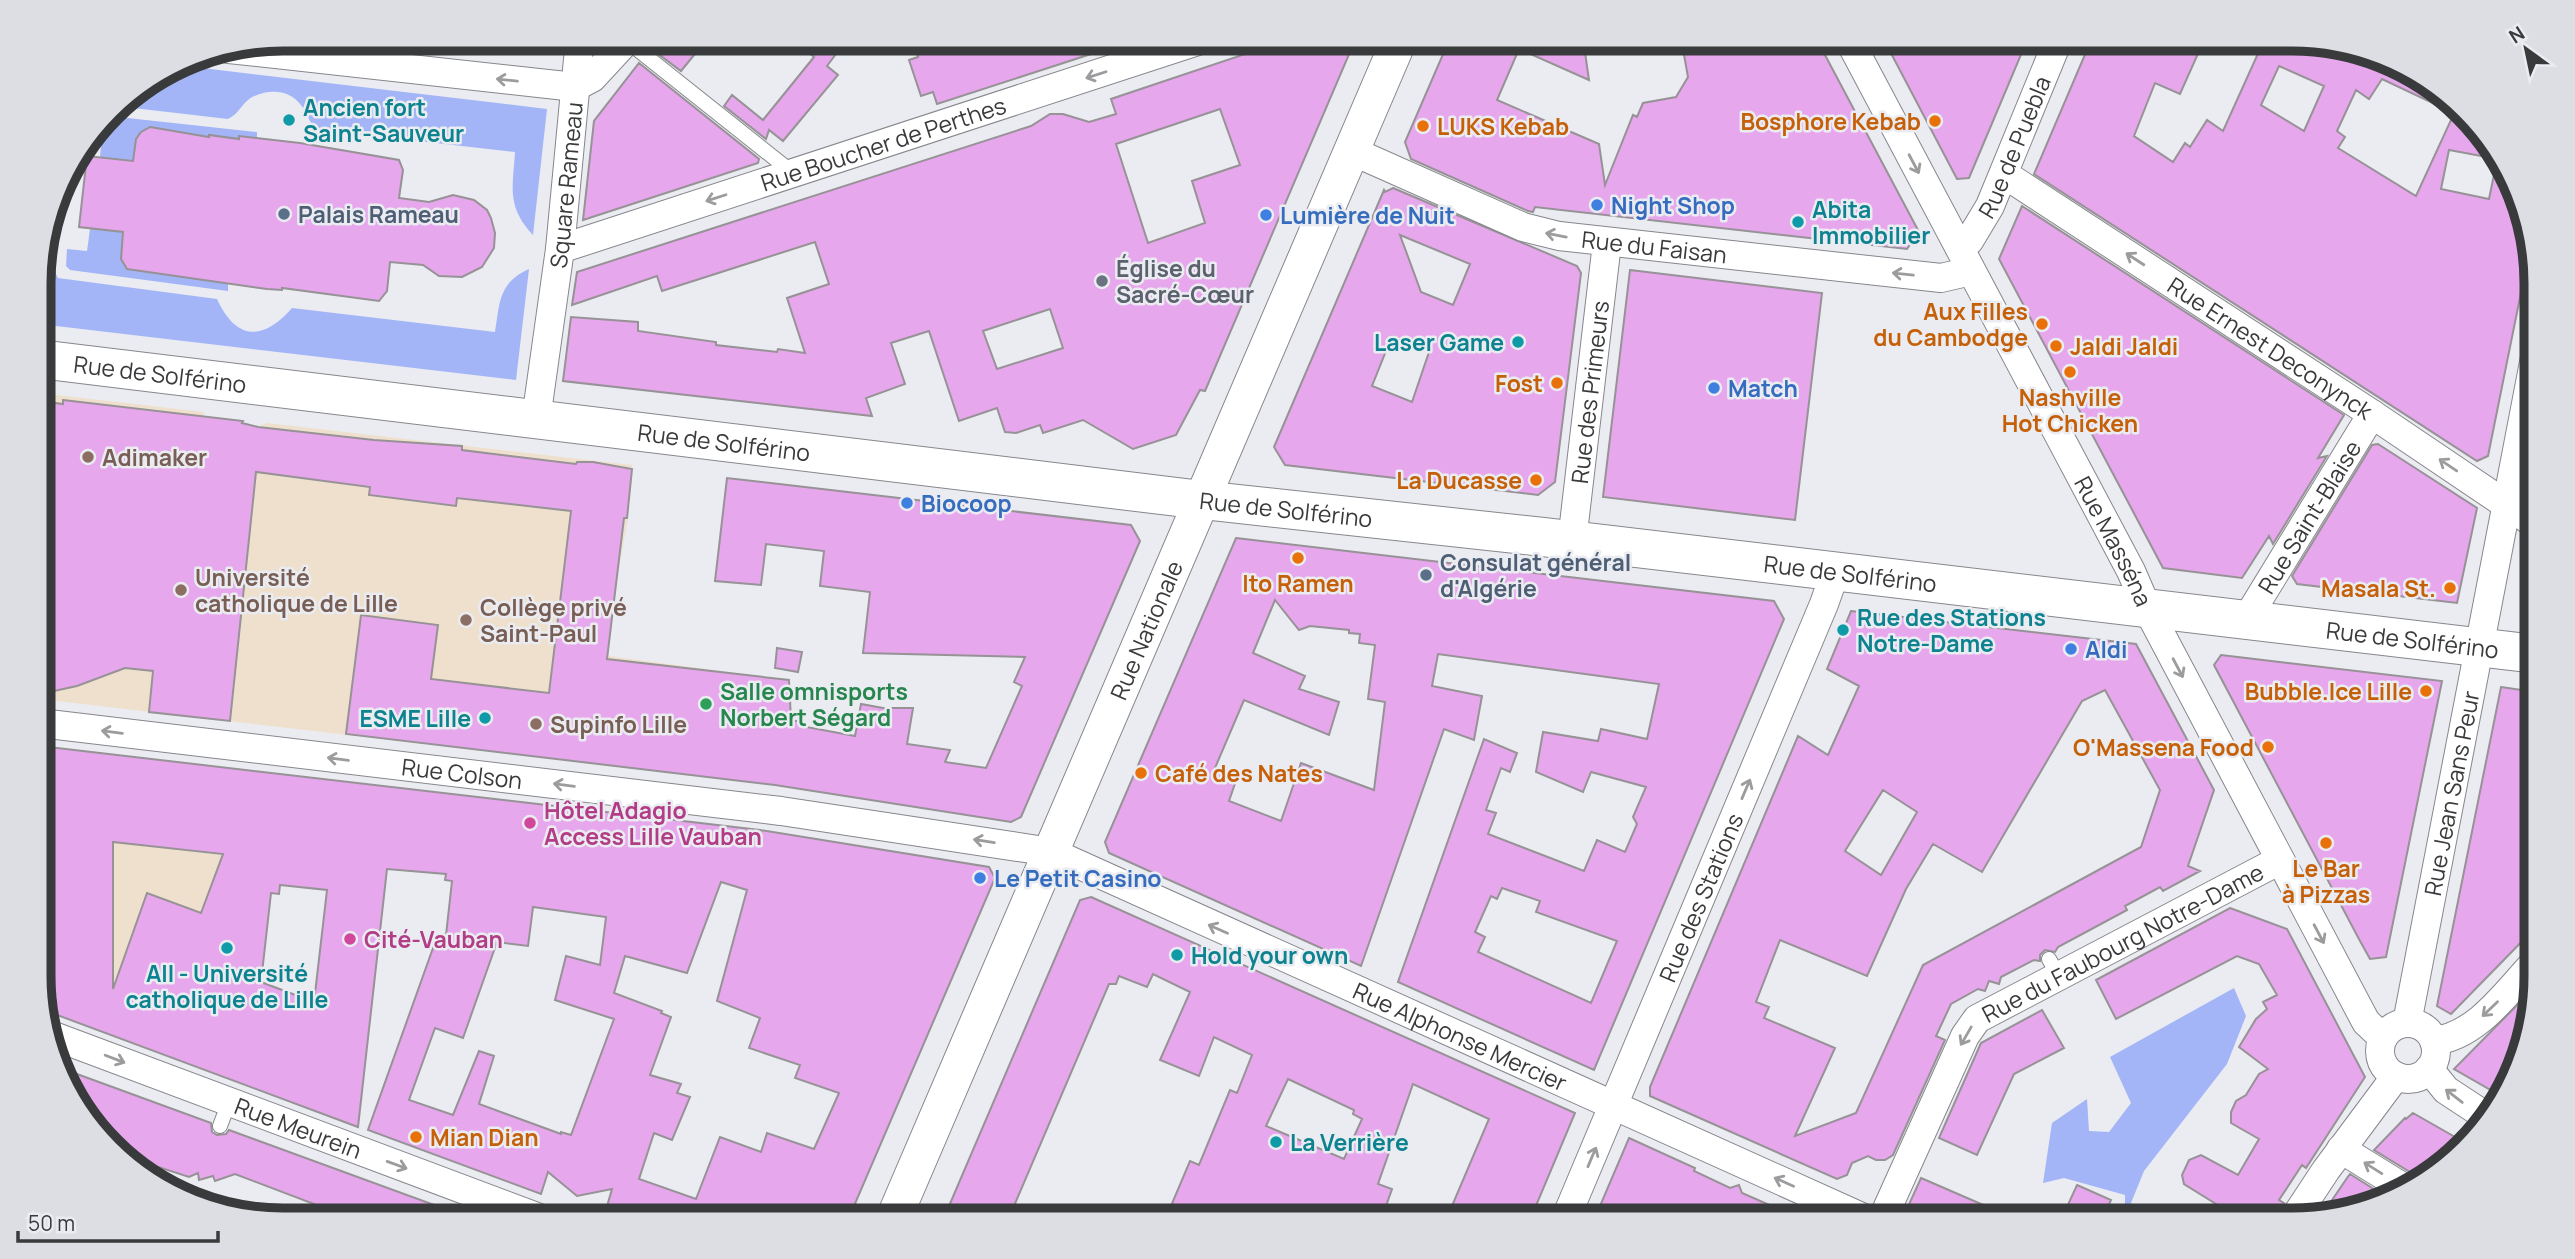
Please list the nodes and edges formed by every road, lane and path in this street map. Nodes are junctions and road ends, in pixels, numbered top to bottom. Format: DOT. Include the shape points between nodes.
graph roads {
  1 [pos="307,51"];
  2 [pos="579,51"];
  3 [pos="618,51"];
  4 [pos="642,51"];
  5 [pos="1167,51"];
  6 [pos="1395,51"];
  7 [pos="1856,51"];
  8 [pos="2054,51"];
  9 [pos="575,87"];
  10 [pos="1352,151"];
  11 [pos="793,173"];
  12 [pos="2004,174"];
  13 [pos="1607,243"];
  14 [pos="560,249"];
  15 [pos="1965,259"];
  16 [pos="51,360"];
  17 [pos="2524,410"];
  18 [pos="2372,414"];
  19 [pos="536,419"];
  20 [pos="1202,500"];
  21 [pos="2505,503"];
  22 [pos="2524,516"];
  23 [pos="1572,541"];
  24 [pos="1835,573"];
  25 [pos="2147,608"];
  26 [pos="2246,620"];
  27 [pos="2478,647"];
  28 [pos="2524,653"];
  29 [pos="51,724"];
  30 [pos="1051,852"];
  31 [pos="2280,860"];
  32 [pos="2524,973"];
  33 [pos="2395,1031"];
  34 [pos="60,1039"];
  35 [pos="2434,1041"];
  36 [pos="2429,1069"];
  37 [pos="2396,1076"];
  38 [pos="1613,1105"];
  39 [pos="2480,1112"];
  40 [pos="2342,1149"];
  41 [pos="2396,1183"];
  42 [pos="509,1208"];
  43 [pos="898,1208"];
  44 [pos="1570,1208"];
  45 [pos="1841,1208"];
  46 [pos="1887,1208"];
  47 [pos="2301,1208"];
  9 -- 1 [label="street, Square Rameau, one-way"];
  2 -- 9 [label="street"];
  3 -- 9 [label="street" via="592,78"];
  4 -- 11 [label="lane"];
  5 -- 11 [label="street, Rue Boucher de Perthes, one-way"];
  6 -- 10 [label="street, Rue Nationale"];
  7 -- 15 [label="street, Rue Masséna, one-way"];
  8 -- 12 [label="street, Rue de Puebla"];
  9 -- 14 [label="street, Square Rameau"];
  13 -- 10 [label="street, Rue du Faisan, one-way" via="1523,227"];
  10 -- 20 [label="street, Rue Nationale"];
  11 -- 14 [label="street, Rue Boucher de Perthes, one-way"];
  12 -- 15 [label="street, Rue de Puebla" via="1969,241"];
  18 -- 12 [label="street, Rue Ernest Deconynck, one-way"];
  15 -- 13 [label="street, Rue du Faisan, one-way" via="1941,278"];
  13 -- 23 [label="street, Rue des Primeurs"];
  14 -- 19 [label="street, Square Rameau"];
  15 -- 25 [label="street, Rue Masséna" via="2132,571"];
  16 -- 19 [label="main road, Rue de Solférino"];
  17 -- 21 [label="street, Rue Jean Sans Peur"];
  21 -- 18 [label="street, Rue Ernest Deconynck, one-way"];
  18 -- 26 [label="street, Rue Saint-Blaise"];
  19 -- 20 [label="main road, Rue de Solférino"];
  20 -- 23 [label="main road, Rue de Solférino"];
  20 -- 30 [label="street, Rue Nationale"];
  21 -- 22 [label="street, Rue Ernest Deconynck"];
  21 -- 27 [label="street, Rue Jean Sans Peur"];
  23 -- 24 [label="main road, Rue de Solférino"];
  24 -- 25 [label="main road, Rue de Solférino"];
  38 -- 24 [label="street, Rue des Stations, one-way"];
  25 -- 26 [label="main road, Rue de Solférino"];
  25 -- 31 [label="street, Rue Masséna, one-way"];
  26 -- 27 [label="main road, Rue de Solférino"];
  27 -- 28 [label="main road, Rue de Solférino"];
  27 -- 33 [label="street, Rue Jean Sans Peur"];
  30 -- 29 [label="street, Rue Colson, one-way" via="781,811"];
  38 -- 30 [label="street, Rue Alphonse Mercier, one-way"];
  30 -- 43 [label="street, Rue Nationale"];
  31 -- 33 [label="street, Rue Masséna, one-way" via="2366,1022"];
  31 -- 46 [label="street, Rue du Faubourg Notre-Dame, one-way" via="2054,967 1977,1019 1965,1035"];
  32 -- 35 [label="street, one-way" via="2475,1023"];
  33 -- 35 [label="street" via="2423,1027"];
  33 -- 37 [label="street" via="2380,1049 2387,1069"];
  34 -- 42 [label="street, Rue Meurein, one-way" via="224,1114"];
  35 -- 36 [label="street" via="2435,1058"];
  36 -- 37 [label="street" via="2416,1078"];
  39 -- 36 [label="street, one-way" via="2446,1090"];
  37 -- 40 [label="street"];
  44 -- 38 [label="street, Rue des Stations, one-way"];
  45 -- 38 [label="street, Rue Alphonse Mercier, one-way"];
  41 -- 40 [label="street, one-way"];
  40 -- 47 [label="street"];
}
